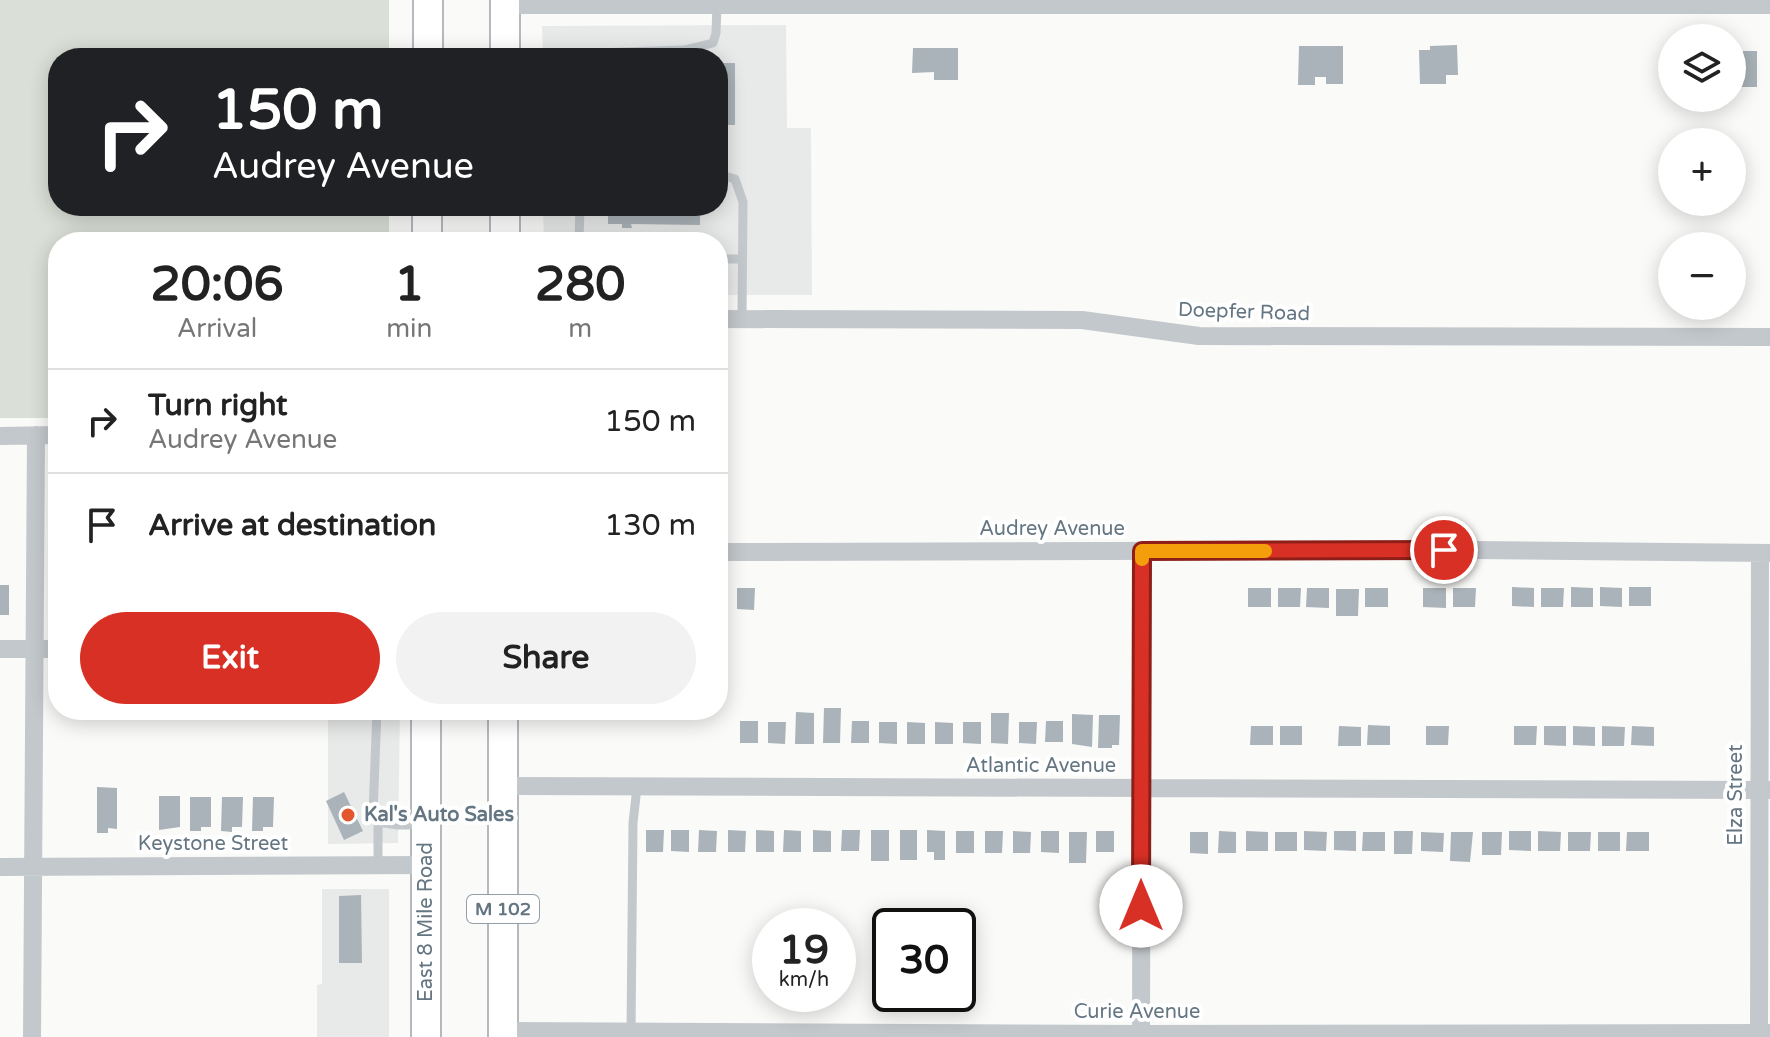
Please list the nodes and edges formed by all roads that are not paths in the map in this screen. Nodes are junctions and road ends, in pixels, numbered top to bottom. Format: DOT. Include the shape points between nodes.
graph roads {
  1 [pos="428,0"];
  2 [pos="505,2"];
  3 [pos="706,3"];
  4 [pos="1155,3"];
  5 [pos="1770,5"];
  6 [pos="428,48"];
  7 [pos="505,48"];
  8 [pos="694,48"];
  9 [pos="728,177"];
  10 [pos="728,259"];
  11 [pos="742,259"];
  12 [pos="728,319"];
  13 [pos="742,319"];
  14 [pos="1770,337"];
  15 [pos="36,435"];
  16 [pos="48,435"];
  17 [pos="0,436"];
  18 [pos="1142,551"];
  19 [pos="728,552"];
  20 [pos="1765,553"];
  21 [pos="0,649"];
  22 [pos="35,649"];
  23 [pos="48,649"];
  24 [pos="377,720"];
  25 [pos="426,720"];
  26 [pos="503,720"];
  27 [pos="503,786"];
  28 [pos="637,787"];
  29 [pos="1141,788"];
  30 [pos="1764,790"];
  31 [pos="378,822"];
  32 [pos="426,824"];
  33 [pos="426,865"];
  34 [pos="378,866"];
  35 [pos="0,867"];
  36 [pos="34,867"];
  37 [pos="503,1034"];
  38 [pos="631,1034"];
  39 [pos="1763,1034"];
  40 [pos="1141,1036"];
  41 [pos="32,1037"];
  42 [pos="426,1037"];
  1 -- 6 [label="highway"];
  2 -- 3 [label="street"];
  2 -- 7 [label="highway"];
  3 -- 4 [label="street"];
  3 -- 8 [label="lane" via="716,33 713,43"];
  4 -- 5 [label="street"];
  9 -- 11 [label="lane" via="735,179 743,202"];
  10 -- 11 [label="lane"];
  11 -- 13 [label="lane"];
  12 -- 13 [label="street, Doepfer Road"];
  13 -- 14 [label="street, Doepfer Road" via="1082,320 1199,336"];
  15 -- 16 [label="street"];
  15 -- 17 [label="street"];
  15 -- 22 [label="street"];
  18 -- 19 [label="street, Audrey Avenue"];
  18 -- 20 [label="street, Audrey Avenue"];
  18 -- 29 [label="street"];
  20 -- 30 [label="street, Elza Street"];
  21 -- 22 [label="street"];
  22 -- 23 [label="street"];
  22 -- 36 [label="street"];
  24 -- 31 [label="lane" via="373,814"];
  25 -- 32 [label="highway, East 8 Mile Road"];
  26 -- 27 [label="highway, M 102"];
  27 -- 28 [label="street, Atlantic Avenue"];
  27 -- 37 [label="highway, M 102"];
  28 -- 29 [label="street, Atlantic Avenue"];
  28 -- 38 [label="lane"];
  29 -- 30 [label="street, Atlantic Avenue"];
  29 -- 40 [label="street"];
  30 -- 39 [label="street, Elza Street"];
  31 -- 32 [label="lane"];
  31 -- 34 [label="lane"];
  32 -- 33 [label="highway, East 8 Mile Road"];
  33 -- 34 [label="street, Keystone Street"];
  33 -- 42 [label="highway, East 8 Mile Road"];
  34 -- 36 [label="street, Keystone Street"];
  35 -- 36 [label="street, Keystone Street"];
  36 -- 41 [label="street"];
  37 -- 38 [label="street, Curie Avenue"];
  38 -- 40 [label="street, Curie Avenue"];
  39 -- 40 [label="street, Curie Avenue"];
}
